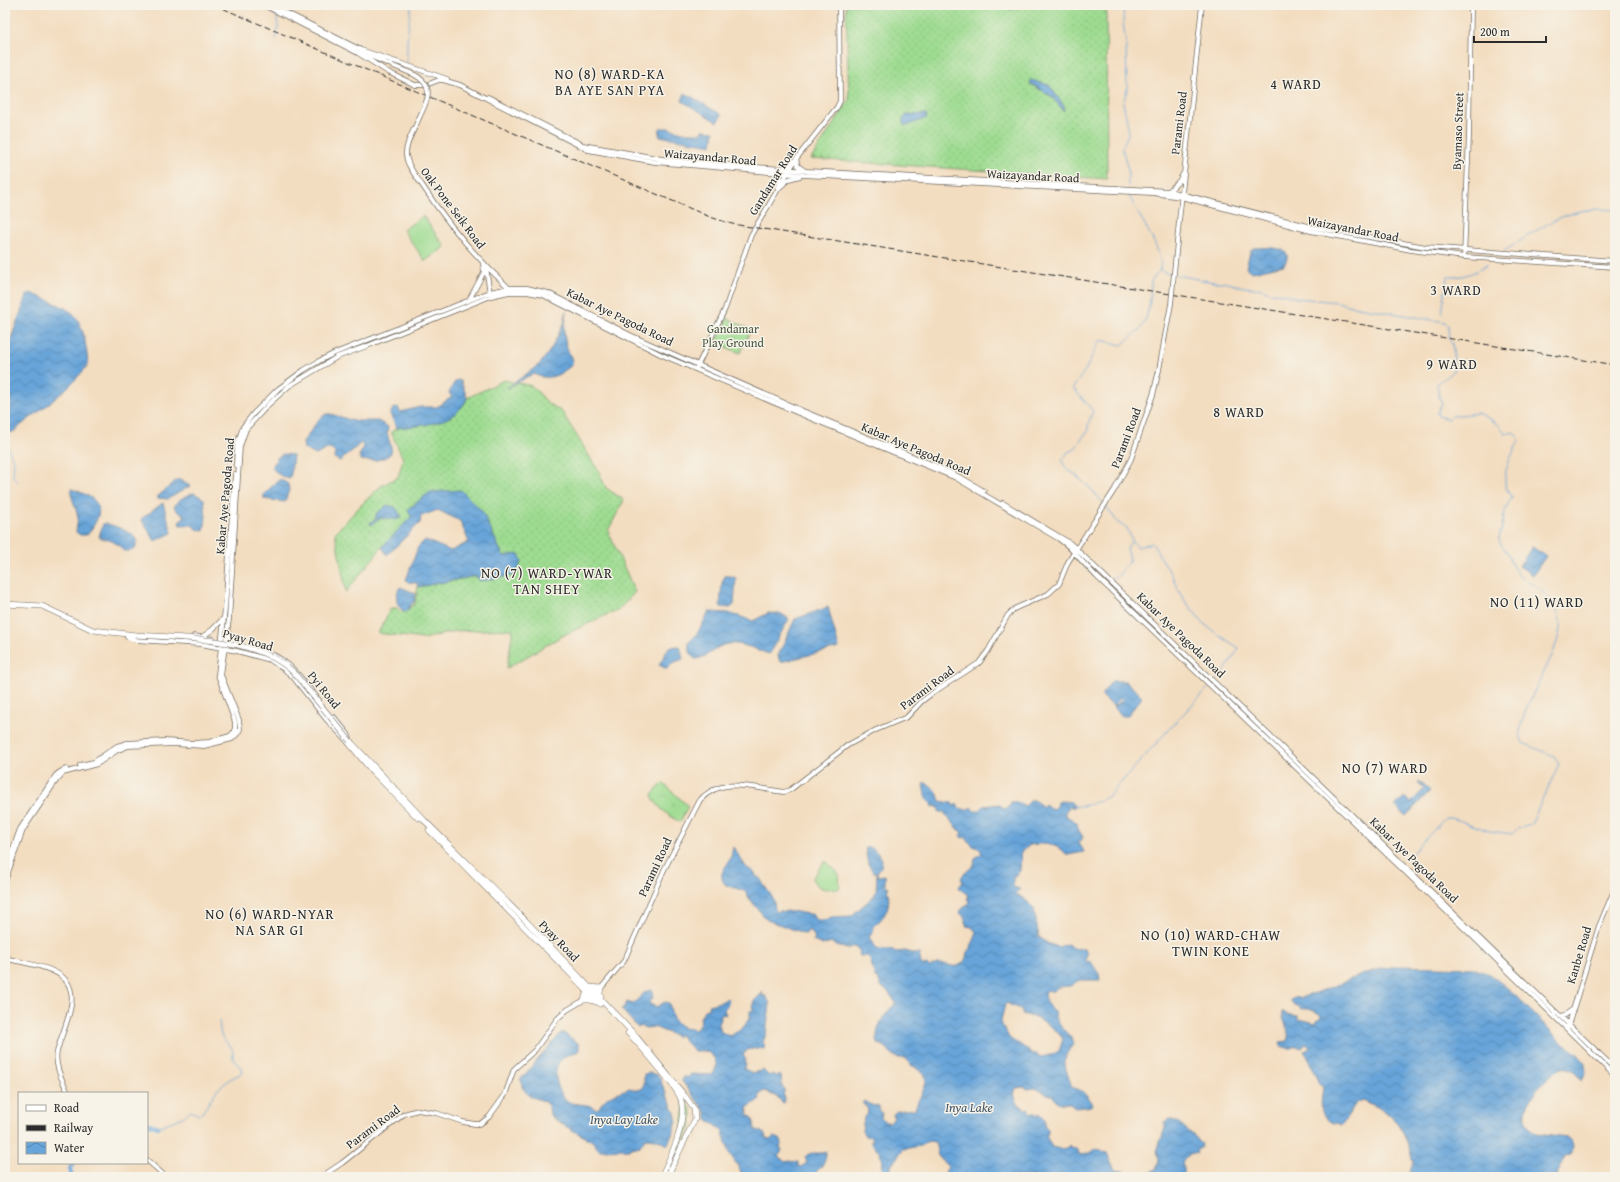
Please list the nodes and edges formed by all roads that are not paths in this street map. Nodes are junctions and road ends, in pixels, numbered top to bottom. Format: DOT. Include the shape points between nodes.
graph roads {
  1 [pos="264,5"];
  2 [pos="271,5"];
  3 [pos="839,5"];
  4 [pos="1202,5"];
  5 [pos="1471,5"];
  6 [pos="362,53"];
  7 [pos="461,84"];
  8 [pos="796,159"];
  9 [pos="774,171"];
  10 [pos="788,172"];
  11 [pos="806,173"];
  12 [pos="1183,173"];
  13 [pos="1182,185"];
  14 [pos="779,188"];
  15 [pos="1168,193"];
  16 [pos="1181,195"];
  17 [pos="1189,197"];
  18 [pos="1180,205"];
  19 [pos="1255,214"];
  20 [pos="1464,251"];
  21 [pos="1464,257"];
  22 [pos="1550,257"];
  23 [pos="1615,261"];
  24 [pos="1550,262"];
  25 [pos="482,263"];
  26 [pos="486,266"];
  27 [pos="1615,268"];
  28 [pos="509,288"];
  29 [pos="490,294"];
  30 [pos="469,300"];
  31 [pos="447,311"];
  32 [pos="696,367"];
  33 [pos="1082,540"];
  34 [pos="1069,544"];
  35 [pos="1075,551"];
  36 [pos="1081,557"];
  37 [pos="1068,562"];
  38 [pos="5,605"];
  39 [pos="226,619"];
  40 [pos="228,630"];
  41 [pos="128,636"];
  42 [pos="202,637"];
  43 [pos="224,641"];
  44 [pos="238,644"];
  45 [pos="212,646"];
  46 [pos="223,649"];
  47 [pos="232,650"];
  48 [pos="277,656"];
  49 [pos="221,659"];
  50 [pos="1187,659"];
  51 [pos="284,660"];
  52 [pos="277,664"];
  53 [pos="1221,691"];
  54 [pos="350,742"];
  55 [pos="156,743"];
  56 [pos="51,785"];
  57 [pos="5,873"];
  58 [pos="5,881"];
  59 [pos="1615,888"];
  60 [pos="5,958"];
  61 [pos="601,988"];
  62 [pos="1529,988"];
  63 [pos="588,989"];
  64 [pos="593,994"];
  65 [pos="584,1000"];
  66 [pos="601,1002"];
  67 [pos="1573,1010"];
  68 [pos="1560,1016"];
  69 [pos="1567,1026"];
  70 [pos="659,1067"];
  71 [pos="1615,1069"];
  72 [pos="1615,1076"];
  73 [pos="68,1092"];
  74 [pos="148,1161"];
  75 [pos="166,1177"];
  76 [pos="321,1177"];
  77 [pos="661,1177"];
  78 [pos="667,1177"];
  1 -- 6 [label="main road"];
  2 -- 6 [label="main road"];
  3 -- 8 [label="main road, Gandamar Road" via="840,102"];
  4 -- 12 [label="main road, Parami Road"];
  5 -- 20 [label="main road, Byamaso Street"];
  6 -- 7 [label="main road"];
  6 -- 7 [label="main road" via="388,72 415,85 426,85 439,80"];
  6 -- 25 [label="main road, Oak Pone Seik Road, bridge" via="423,81 428,98 406,152 409,165 451,226"];
  7 -- 9 [label="main road, Waizayandar Road" via="588,150 668,164"];
  8 -- 9 [label="main road" via="787,167"];
  8 -- 10 [label="main road, Gandamar Road"];
  8 -- 11 [label="main road" via="798,166"];
  9 -- 10 [label="main road, Waizayandar Road"];
  9 -- 14 [label="main road" via="780,178"];
  10 -- 11 [label="main road, Waizayandar Road"];
  10 -- 14 [label="main road, Gandamar Road"];
  11 -- 14 [label="main road" via="789,179"];
  11 -- 15 [label="main road, Waizayandar Road" via="1132,189"];
  12 -- 13 [label="main road, Parami Road"];
  12 -- 15 [label="main road"];
  13 -- 16 [label="main road, Parami Road"];
  13 -- 17 [label="main road"];
  14 -- 32 [label="main road, Gandamar Road" via="751,236 725,309"];
  15 -- 16 [label="main road, Waizayandar Road"];
  15 -- 18 [label="main road"];
  16 -- 17 [label="main road, Waizayandar Road"];
  16 -- 18 [label="main road, Parami Road"];
  17 -- 18 [label="main road"];
  17 -- 19 [label="main road, Waizayandar Road"];
  18 -- 33 [label="main road, Parami Road, bridge" via="1171,304 1153,395 1131,459"];
  19 -- 20 [label="main road, Waizayandar Road" via="1388,241"];
  19 -- 21 [label="main road, Waizayandar Road" via="1310,231 1356,241"];
  20 -- 21 [label="main road, Byamaso Street"];
  20 -- 22 [label="main road, Waizayandar Road"];
  21 -- 24 [label="main road, Waizayandar Road"];
  22 -- 23 [label="main road, Waizayandar Road"];
  22 -- 24 [label="main road"];
  24 -- 27 [label="main road, Waizayandar Road"];
  25 -- 26 [label="main road, Oak Pone Seik Road"];
  25 -- 30 [label="main road" via="484,272"];
  26 -- 28 [label="main road"];
  26 -- 29 [label="main road, Oak Pone Seik Road"];
  28 -- 29 [label="main road, Kabar Aye Pagoda Road"];
  28 -- 32 [label="main road, Kabar Aye Pagoda Road" via="532,288 548,293"];
  29 -- 30 [label="main road, Kabar Aye Pagoda Road"];
  29 -- 31 [label="main road, Kabar Aye Pagoda Road"];
  29 -- 32 [label="main road, Kabar Aye Pagoda Road" via="527,292 542,295 640,345"];
  30 -- 31 [label="main road, Kabar Aye Pagoda Road"];
  31 -- 39 [label="main road, Kabar Aye Pagoda Road" via="319,361 278,389 243,427 237,444"];
  32 -- 34 [label="main road, Kabar Aye Pagoda Road" via="962,478"];
  33 -- 34 [label="main road"];
  33 -- 35 [label="main road, Parami Road"];
  33 -- 36 [label="main road"];
  34 -- 35 [label="main road, Kabar Aye Pagoda Road"];
  34 -- 37 [label="main road"];
  35 -- 36 [label="main road, Kabar Aye Pagoda Road"];
  35 -- 37 [label="main road, Parami Road"];
  36 -- 37 [label="main road"];
  36 -- 50 [label="main road, Kabar Aye Pagoda Road"];
  37 -- 61 [label="main road, Parami Road" via="1059,584 1054,589 1016,608 1008,615 988,652 979,663 922,701 907,717 848,745 790,790 784,792 735,784 723,785 704,795 677,842 624,961"];
  38 -- 41 [label="highway, Pyay Road" via="38,608 94,633"];
  39 -- 40 [label="main road"];
  39 -- 42 [label="main road"];
  39 -- 43 [label="main road"];
  40 -- 43 [label="main road"];
  40 -- 44 [label="main road" via="231,639"];
  41 -- 42 [label="main road, Pyay Road" via="148,634"];
  41 -- 45 [label="main road, Pyay Road" via="136,640"];
  41 -- 54 [label="highway, Pyay Road, bridge" via="201,642 270,658 287,668"];
  42 -- 43 [label="main road, Pyay Road"];
  43 -- 44 [label="main road, Pyay Road"];
  43 -- 46 [label="main road"];
  44 -- 48 [label="main road, Pyay Road"];
  45 -- 46 [label="main road, Pyay Road"];
  45 -- 49 [label="main road"];
  46 -- 47 [label="main road, Pyay Road"];
  46 -- 49 [label="main road"];
  47 -- 49 [label="main road"];
  47 -- 52 [label="main road, Pyay Road" via="265,658"];
  48 -- 51 [label="main road, Pyi Road"];
  49 -- 55 [label="main road" via="218,676 236,724 233,734 208,742"];
  49 -- 55 [label="main road" via="221,676 240,724 236,737 204,746"];
  50 -- 53 [label="main road, Kabar Aye Pagoda Road"];
  50 -- 53 [label="main road, Kabar Aye Pagoda Road"];
  51 -- 52 [label="main road"];
  51 -- 54 [label="main road, Pyi Road" via="348,734"];
  52 -- 54 [label="main road, Pyi Road" via="293,677 326,719"];
  53 -- 62 [label="main road, Kabar Aye Pagoda Road"];
  54 -- 63 [label="highway, Pyay Road" via="393,792"];
  55 -- 56 [label="main road" via="122,745 94,762 60,772"];
  56 -- 57 [label="main road" via="20,828"];
  56 -- 58 [label="main road" via="20,836"];
  59 -- 67 [label="main road, Kanbe Road" via="1599,926"];
  60 -- 73 [label="main road" via="53,971 69,985 71,1007 57,1053 60,1072"];
  61 -- 63 [label="highway"];
  61 -- 64 [label="main road, Parami Road"];
  61 -- 66 [label="highway"];
  62 -- 68 [label="main road, Kabar Aye Pagoda Road"];
  62 -- 69 [label="main road, Kabar Aye Pagoda Road"];
  63 -- 64 [label="highway, Pyay Road"];
  63 -- 65 [label="highway"];
  64 -- 65 [label="main road, Parami Road"];
  64 -- 66 [label="highway, Pyay Road"];
  65 -- 66 [label="highway"];
  65 -- 76 [label="main road, Parami Road" via="557,1019 535,1050 518,1065 505,1095 494,1111 480,1124 418,1110 404,1114"];
  66 -- 70 [label="highway, Pyay Road" via="634,1034"];
  67 -- 68 [label="main road"];
  67 -- 69 [label="main road, Kanbe Road"];
  68 -- 69 [label="main road, Kabar Aye Pagoda Road"];
  69 -- 71 [label="main road, Kabar Aye Pagoda Road"];
  69 -- 72 [label="main road, Kabar Aye Pagoda Road"];
  70 -- 77 [label="highway, Pyay Road" via="681,1098 682,1106 679,1132"];
  70 -- 78 [label="highway, Pyay Road" via="685,1096 695,1115 693,1126"];
  74 -- 75 [label="main road"];
}
